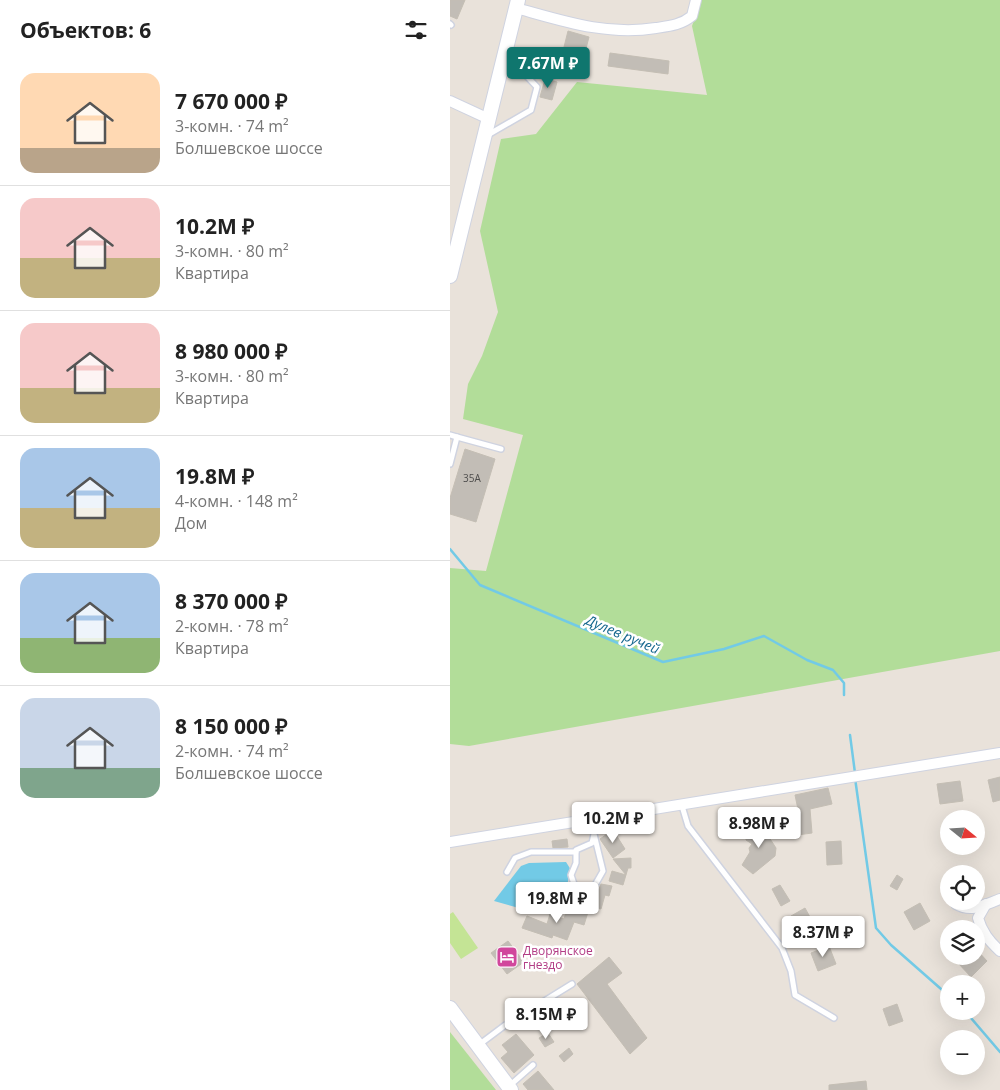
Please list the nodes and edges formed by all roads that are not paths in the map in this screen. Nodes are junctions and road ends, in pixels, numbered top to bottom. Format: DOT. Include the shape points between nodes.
graph roads {
  1 [pos="696,0"];
  2 [pos="517,4"];
  3 [pos="505,53"];
  4 [pos="450,101"];
  5 [pos="489,118"];
  6 [pos="484,138"];
  7 [pos="450,276"];
  8 [pos="450,435"];
  9 [pos="457,437"];
  10 [pos="501,449"];
  11 [pos="450,464"];
  12 [pos="1000,754"];
  13 [pos="682,806"];
  14 [pos="596,819"];
  15 [pos="594,834"];
  16 [pos="450,842"];
  17 [pos="576,852"];
  18 [pos="507,872"];
  19 [pos="1000,899"];
  20 [pos="986,904"];
  21 [pos="1000,951"];
  22 [pos="572,984"];
  23 [pos="450,1008"];
  24 [pos="834,1018"];
  25 [pos="477,1046"];
  26 [pos="533,1066"];
  27 [pos="509,1088"];
  1 -- 2 [label="street" via="692,16 682,24 634,32 591,29"];
  2 -- 3 [label="main road"];
  3 -- 5 [label="main road"];
  3 -- 6 [label="lane" via="537,87 531,110"];
  4 -- 5 [label="street"];
  5 -- 6 [label="main road"];
  6 -- 7 [label="main road"];
  8 -- 9 [label="lane"];
  9 -- 10 [label="lane"];
  9 -- 11 [label="lane"];
  12 -- 13 [label="street"];
  13 -- 14 [label="street"];
  13 -- 24 [label="lane" via="688,826 782,948 791,971 795,995"];
  14 -- 15 [label="lane"];
  14 -- 16 [label="street"];
  15 -- 17 [label="lane" via="592,843"];
  15 -- 17 [label="lane" via="603,872 587,900 576,890 571,875 576,864"];
  17 -- 18 [label="lane" via="532,852 515,858"];
  19 -- 20 [label="street"];
  20 -- 21 [label="street" via="978,918 989,940"];
  22 -- 25 [label="lane"];
  23 -- 25 [label="main road"];
  25 -- 27 [label="main road"];
  26 -- 27 [label="lane"];
}
